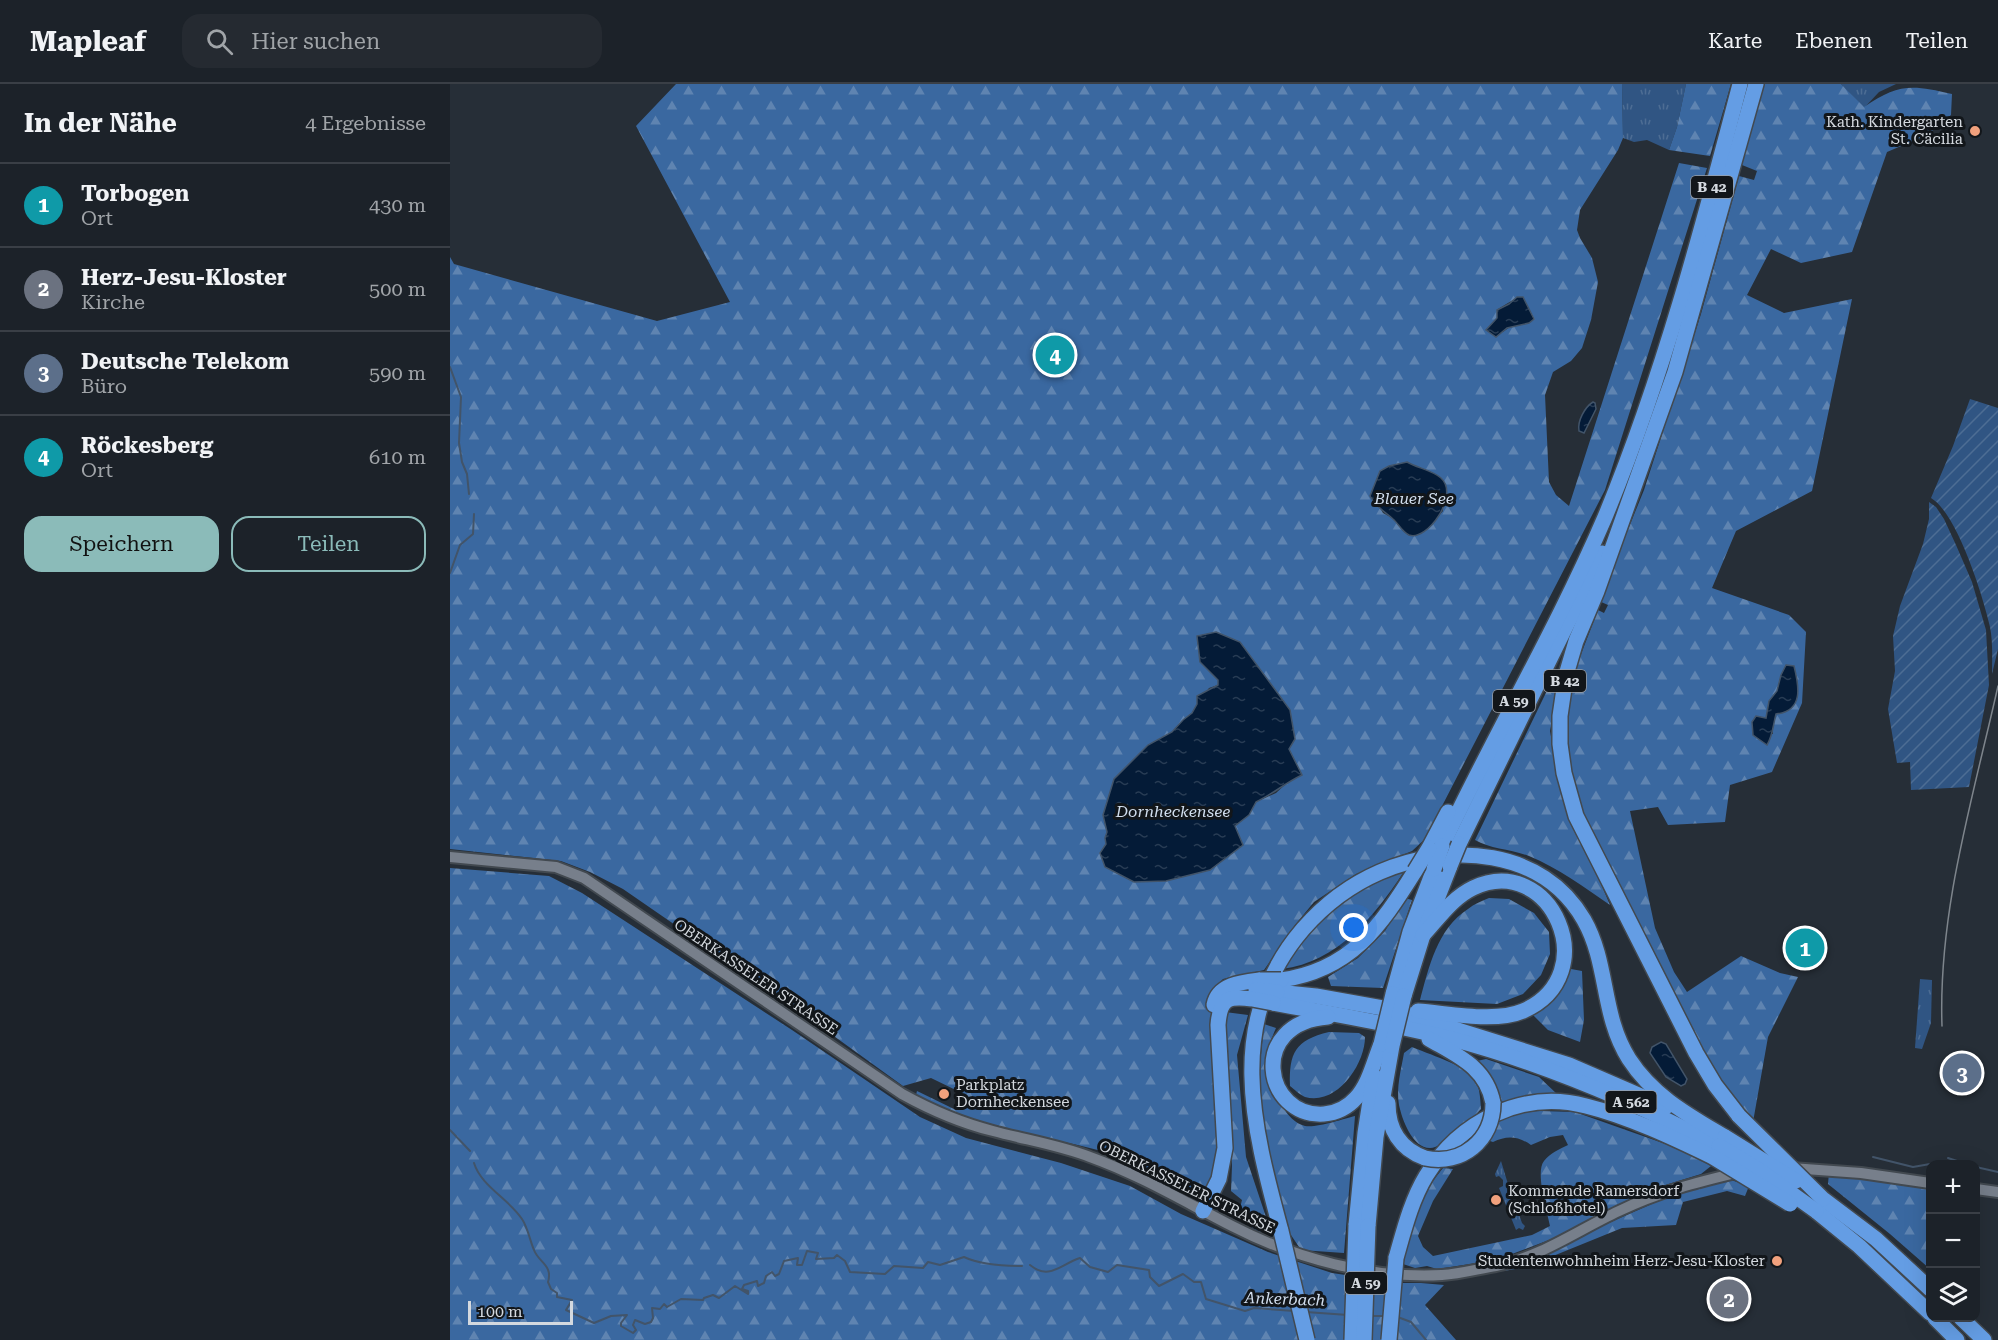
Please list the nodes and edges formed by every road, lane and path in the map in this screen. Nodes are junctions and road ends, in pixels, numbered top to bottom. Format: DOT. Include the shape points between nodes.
graph roads {
  1 [pos="1740,84"];
  2 [pos="1756,84"];
  3 [pos="1646,454"];
  4 [pos="1563,605"];
  5 [pos="1500,760"];
  6 [pos="1436,847"];
  7 [pos="450,857"];
  8 [pos="1417,934"];
  9 [pos="1246,991"];
  10 [pos="1277,992"];
  11 [pos="1394,1010"];
  12 [pos="1343,1016"];
  13 [pos="1416,1031"];
  14 [pos="1386,1045"];
  15 [pos="1388,1065"];
  16 [pos="1699,1122"];
  17 [pos="1719,1147"];
  18 [pos="1926,1182"];
  19 [pos="1980,1190"];
  20 [pos="1998,1192"];
  21 [pos="1817,1210"];
  22 [pos="1203,1211"];
  23 [pos="1362,1226"];
  24 [pos="1926,1284"];
  25 [pos="1926,1309"];
  26 [pos="1940,1322"];
  27 [pos="1965,1322"];
  28 [pos="1307,1340"];
  29 [pos="1352,1340"];
  30 [pos="1364,1340"];
  31 [pos="1389,1340"];
  32 [pos="1958,1340"];
  33 [pos="1984,1340"];
  1 -- 4 [label="highway, B 42" via="1660,369 1608,510"];
  2 -- 3 [label="highway, B 42" via="1674,372"];
  3 -- 5 [label="highway, B 42" via="1580,602"];
  3 -- 21 [label="highway, B 42, bridge" via="1566,675 1560,716 1561,758 1582,830 1696,1053 1715,1085"];
  4 -- 6 [label="highway, A 59" via="1466,796 1449,810"];
  5 -- 8 [label="highway, A 59, bridge"];
  6 -- 8 [label="highway, A 59, bridge"];
  6 -- 10 [label="highway, bridge" via="1356,949"];
  7 -- 22 [label="street, OBERKASSELER STRASSE" via="570,871 913,1100 970,1125 1091,1157"];
  8 -- 11 [label="highway" via="1473,888 1491,883 1521,886 1540,896 1553,910 1564,937 1562,972 1549,992 1522,1011 1476,1016"];
  8 -- 14 [label="highway, A 59, bridge"];
  9 -- 10 [label="highway, bridge"];
  9 -- 10 [label="highway, A 562, bridge"];
  9 -- 22 [label="highway" via="1219,994 1214,1004 1225,1148 1219,1179"];
  10 -- 11 [label="highway"];
  10 -- 12 [label="highway, A 562"];
  11 -- 16 [label="highway" via="1569,1065"];
  12 -- 13 [label="highway, A 562"];
  12 -- 14 [label="highway" via="1299,1023 1279,1042 1274,1077 1283,1096 1294,1106 1320,1114 1346,1107 1364,1086"];
  13 -- 15 [label="highway, bridge" via="1475,1067 1486,1083 1492,1117 1474,1148 1438,1160 1407,1149 1391,1126"];
  13 -- 17 [label="highway, A 562" via="1539,1066 1610,1093"];
  14 -- 15 [label="highway, A 59"];
  14 -- 23 [label="highway, A 59" via="1365,1133"];
  15 -- 23 [label="highway, A 59"];
  16 -- 17 [label="highway, A 562"];
  16 -- 28 [label="highway, bridge" via="1651,1087 1628,1057 1611,1021 1594,943 1580,914 1562,892 1533,871 1486,856 1452,855 1412,861 1361,881 1327,905 1289,947 1263,998 1254,1036 1251,1082 1259,1143"];
  17 -- 21 [label="highway, A 562, bridge"];
  17 -- 21 [label="highway, bridge" via="1750,1179"];
  17 -- 31 [label="highway, bridge" via="1585,1105 1561,1102 1523,1105 1481,1120 1438,1160 1414,1201 1396,1258"];
  18 -- 22 [label="street, OBERKASSELER STRASSE" via="1861,1173 1757,1168 1666,1191 1528,1256 1443,1275 1380,1271 1312,1258 1264,1242"];
  19 -- 20 [label="street"];
  21 -- 24 [label="highway, A 562" via="1876,1239"];
  21 -- 25 [label="highway"];
  23 -- 29 [label="highway, A 59, bridge"];
  23 -- 30 [label="highway, A 59, bridge"];
  26 -- 32 [label="highway"];
  27 -- 33 [label="highway"];
}
